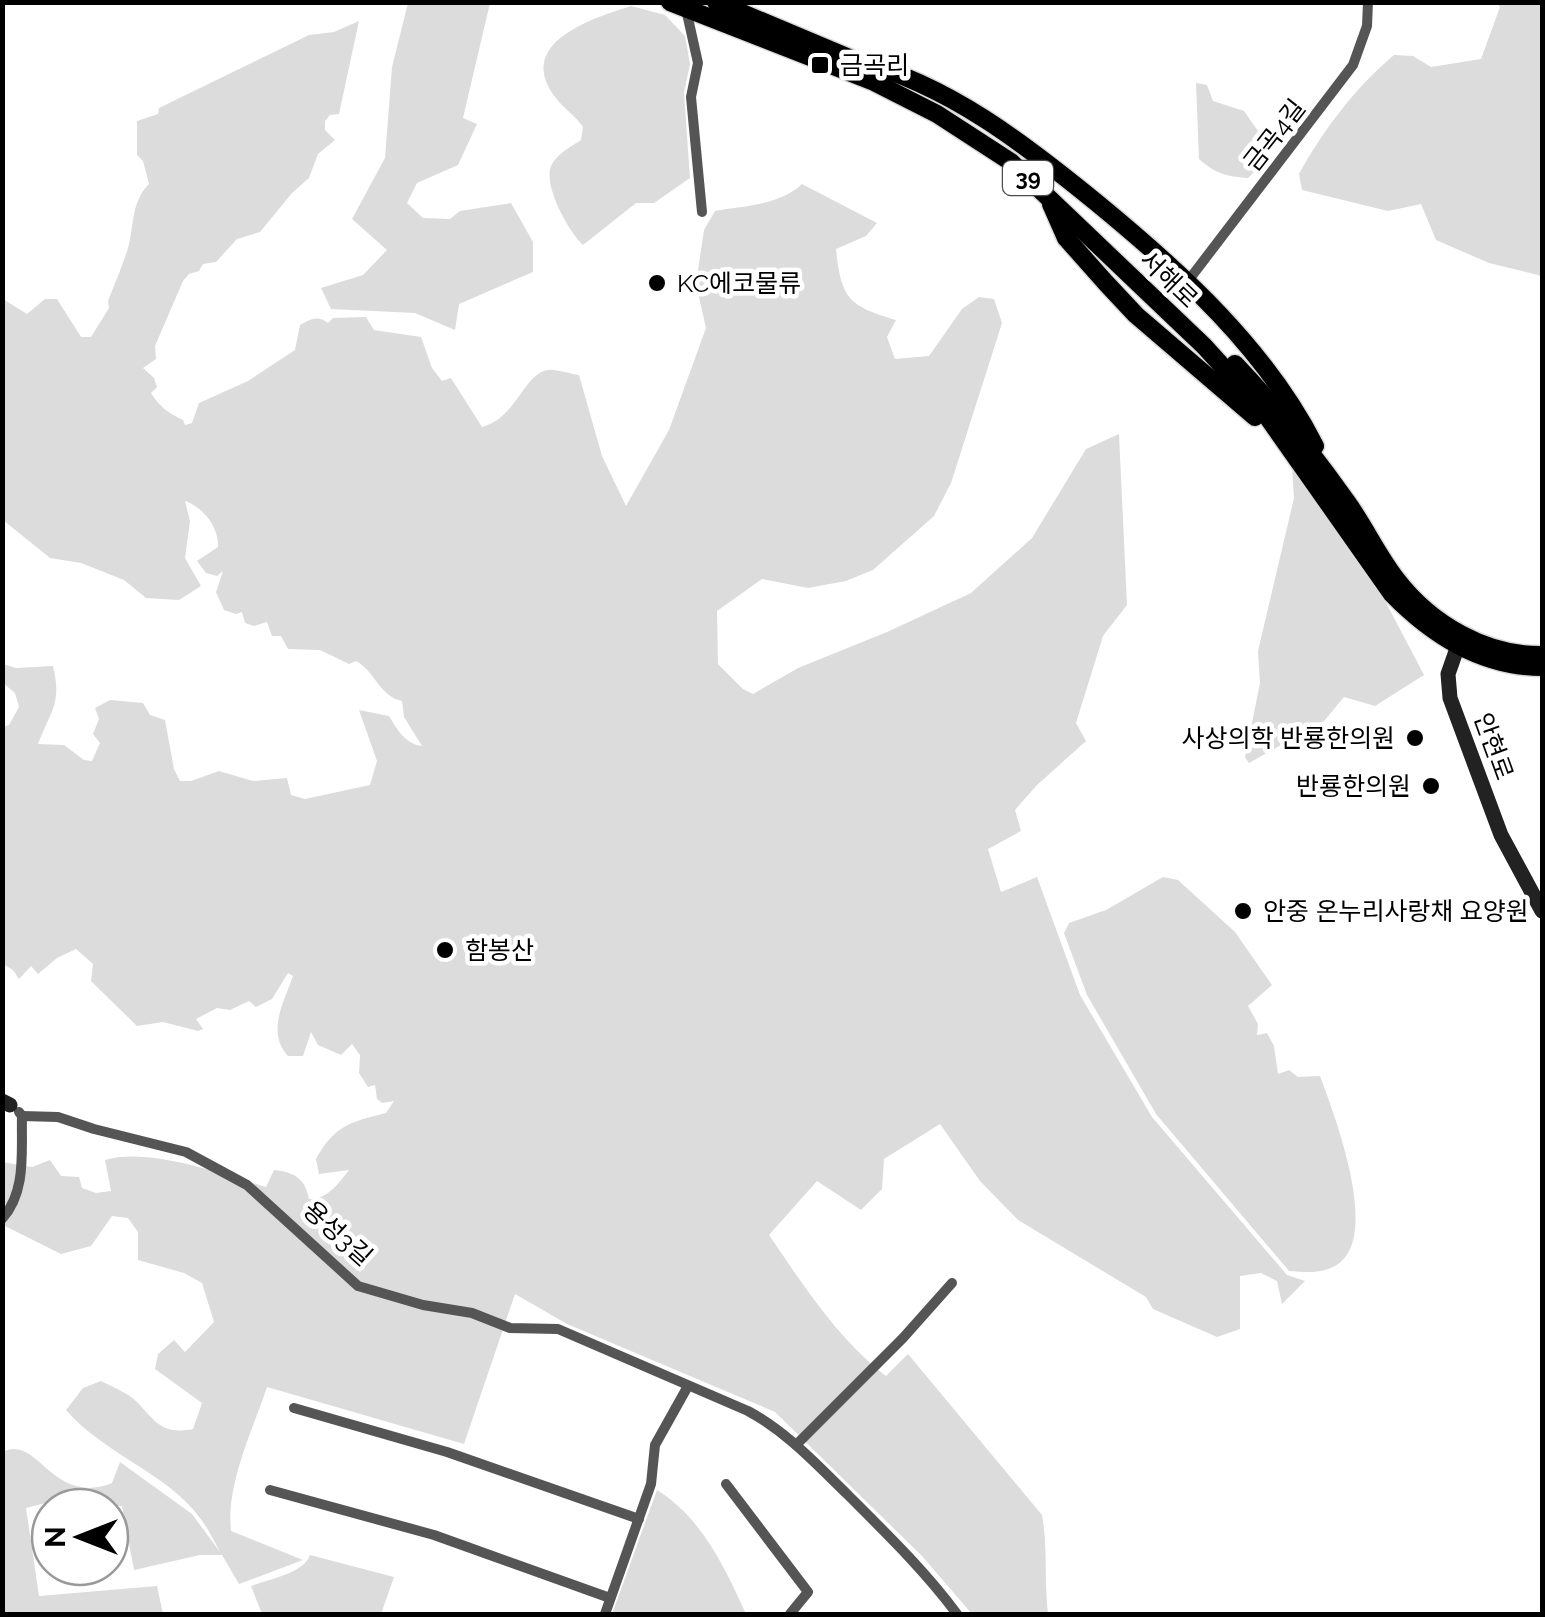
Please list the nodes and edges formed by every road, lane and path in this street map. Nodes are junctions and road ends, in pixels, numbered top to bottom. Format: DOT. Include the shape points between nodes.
graph roads {
  1 [pos="716,2"];
  2 [pos="1368,2"];
  3 [pos="678,6"];
  4 [pos="856,60"];
  5 [pos="1048,198"];
  6 [pos="702,212"];
  7 [pos="1188,281"];
  8 [pos="1287,443"];
  9 [pos="1326,474"];
  10 [pos="1459,640"];
  11 [pos="1542,655"];
  12 [pos="1542,668"];
  13 [pos="1542,911"];
  14 [pos="12,1107"];
  15 [pos="2,1219"];
  16 [pos="952,1283"];
  17 [pos="688,1386"];
  18 [pos="294,1408"];
  19 [pos="796,1445"];
  20 [pos="726,1484"];
  21 [pos="270,1490"];
  22 [pos="639,1519"];
  23 [pos="610,1598"];
  24 [pos="605,1614"];
  25 [pos="790,1614"];
  26 [pos="957,1614"];
  1 -- 4 [label="main road, 서해로 / 39"];
  2 -- 7 [label="street, 금곡4길" via="1368,26 1352,64"];
  3 -- 5 [label="main road, 서해로 / 39" via="836,65 937,114 1010,162"];
  3 -- 6 [label="street, 서해로" via="698,63 690,97"];
  4 -- 7 [label="main road" via="889,69 986,120"];
  4 -- 9 [label="main road, 서해로 / 39" via="949,111 1057,190 1256,386"];
  5 -- 8 [label="main road, 서해로 / 39" via="1204,346"];
  5 -- 8 [label="main road" via="1066,238 1136,315"];
  7 -- 9 [label="main road" via="1274,379"];
  8 -- 10 [label="main road, 서해로 / 39" via="1392,594 1414,617"];
  9 -- 10 [label="main road, 서해로 / 39" via="1397,580"];
  10 -- 11 [label="main road, 서해로 / 39"];
  10 -- 12 [label="main road, 서해로 / 39" via="1503,664"];
  10 -- 13 [label="main road, 안현로" via="1448,674 1450,698 1493,816"];
  14 -- 15 [label="street" via="21,1176 15,1203"];
  14 -- 17 [label="street, 용성3길" via="186,1152 247,1186 358,1286 510,1328 558,1329"];
  16 -- 19 [label="street"];
  17 -- 19 [label="street, 용성3길" via="748,1410"];
  17 -- 22 [label="street" via="654,1445"];
  18 -- 22 [label="street"];
  19 -- 26 [label="street, 용성3길" via="927,1574"];
  20 -- 25 [label="street" via="808,1592"];
  21 -- 23 [label="street" via="434,1535"];
  22 -- 23 [label="street"];
  23 -- 24 [label="street"];
}
